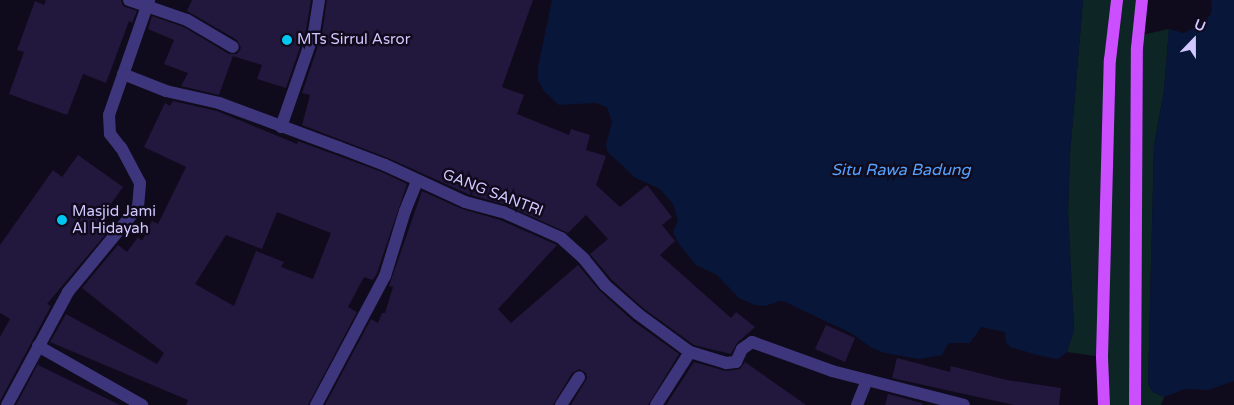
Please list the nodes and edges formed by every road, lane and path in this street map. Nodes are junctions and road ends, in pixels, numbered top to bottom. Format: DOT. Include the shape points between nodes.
graph roads {
  1 [pos="129,0"];
  2 [pos="319,0"];
  3 [pos="1117,0"];
  4 [pos="1142,0"];
  5 [pos="148,3"];
  6 [pos="234,47"];
  7 [pos="123,74"];
  8 [pos="281,127"];
  9 [pos="417,181"];
  10 [pos="38,346"];
  11 [pos="690,352"];
  12 [pos="579,377"];
  13 [pos="867,380"];
  14 [pos="7,405"];
  15 [pos="142,405"];
  16 [pos="316,405"];
  17 [pos="560,405"];
  18 [pos="656,405"];
  19 [pos="857,405"];
  20 [pos="964,405"];
  21 [pos="1104,405"];
  22 [pos="1135,405"];
  1 -- 5 [label="street"];
  2 -- 8 [label="street" via="314,32"];
  3 -- 21 [label="main road" via="1110,60 1102,357"];
  4 -- 22 [label="main road" via="1137,48"];
  5 -- 6 [label="street" via="187,20"];
  5 -- 7 [label="street"];
  7 -- 8 [label="street, GANG SANTRI" via="166,91 219,103"];
  7 -- 10 [label="street" via="109,115 110,134 140,183 138,207 80,276"];
  8 -- 9 [label="street, GANG SANTRI" via="386,165"];
  9 -- 11 [label="street, GANG SANTRI" via="465,202 503,212 561,238 611,291"];
  9 -- 16 [label="street" via="404,211 385,276"];
  10 -- 14 [label="street"];
  10 -- 15 [label="street"];
  11 -- 13 [label="street, GANG SANTRI" via="726,363 736,362 742,349 752,342"];
  11 -- 18 [label="street"];
  12 -- 17 [label="street"];
  13 -- 19 [label="street"];
  13 -- 20 [label="street"];
}
